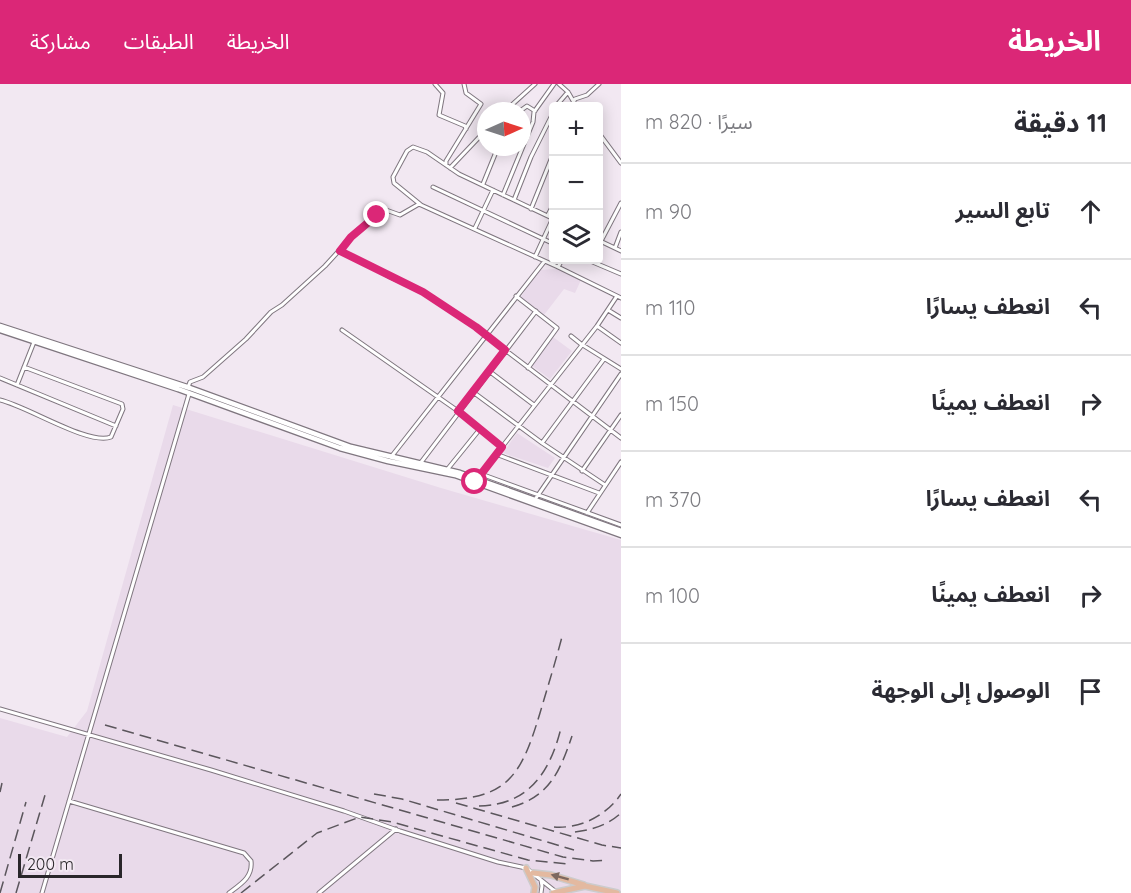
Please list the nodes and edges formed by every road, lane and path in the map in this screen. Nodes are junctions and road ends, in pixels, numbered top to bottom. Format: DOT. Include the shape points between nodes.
graph roads {
  1 [pos="435,84"];
  2 [pos="464,84"];
  3 [pos="535,84"];
  4 [pos="554,84"];
  5 [pos="560,84"];
  6 [pos="599,84"];
  7 [pos="568,92"];
  8 [pos="574,101"];
  9 [pos="515,102"];
  10 [pos="559,102"];
  11 [pos="531,108"];
  12 [pos="535,111"];
  13 [pos="549,121"];
  14 [pos="466,129"];
  15 [pos="477,139"];
  16 [pos="603,139"];
  17 [pos="494,156"];
  18 [pos="552,156"];
  19 [pos="621,163"];
  20 [pos="446,165"];
  21 [pos="449,169"];
  22 [pos="483,185"];
  23 [pos="433,187"];
  24 [pos="493,190"];
  25 [pos="503,195"];
  26 [pos="514,200"];
  27 [pos="621,203"];
  28 [pos="419,204"];
  29 [pos="531,209"];
  30 [pos="551,210"];
  31 [pos="482,212"];
  32 [pos="548,216"];
  33 [pos="475,228"];
  34 [pos="549,228"];
  35 [pos="621,232"];
  36 [pos="603,236"];
  37 [pos="544,239"];
  38 [pos="549,242"];
  39 [pos="603,242"];
  40 [pos="615,248"];
  41 [pos="340,251"];
  42 [pos="621,251"];
  43 [pos="535,257"];
  44 [pos="545,261"];
  45 [pos="560,264"];
  46 [pos="597,264"];
  47 [pos="558,267"];
  48 [pos="621,274"];
  49 [pos="516,296"];
  50 [pos="619,297"];
  51 [pos="608,310"];
  52 [pos="536,311"];
  53 [pos="621,318"];
  54 [pos="0,326"];
  55 [pos="597,326"];
  56 [pos="0,330"];
  57 [pos="342,330"];
  58 [pos="486,335"];
  59 [pos="571,336"];
  60 [pos="34,342"];
  61 [pos="621,343"];
  62 [pos="581,344"];
  63 [pos="505,350"];
  64 [pos="604,359"];
  65 [pos="24,368"];
  66 [pos="528,368"];
  67 [pos="621,369"];
  68 [pos="489,370"];
  69 [pos="621,375"];
  70 [pos="0,378"];
  71 [pos="17,385"];
  72 [pos="550,385"];
  73 [pos="189,390"];
  74 [pos="473,392"];
  75 [pos="437,397"];
  76 [pos="0,400"];
  77 [pos="573,403"];
  78 [pos="534,405"];
  79 [pos="458,411"];
  80 [pos="621,415"];
  81 [pos="592,417"];
  82 [pos="116,426"];
  83 [pos="518,426"];
  84 [pos="480,429"];
  85 [pos="610,430"];
  86 [pos="621,438"];
  87 [pos="542,443"];
  88 [pos="502,447"];
  89 [pos="496,454"];
  90 [pos="563,458"];
  91 [pos="389,459"];
  92 [pos="621,462"];
  93 [pos="418,465"];
  94 [pos="446,471"];
  95 [pos="582,471"];
  96 [pos="552,474"];
  97 [pos="477,478"];
  98 [pos="605,485"];
  99 [pos="599,493"];
  100 [pos="535,498"];
  101 [pos="585,515"];
  102 [pos="620,528"];
  103 [pos="0,709"];
  104 [pos="88,735"];
  105 [pos="69,801"];
  106 [pos="396,829"];
  107 [pos="526,868"];
  108 [pos="533,873"];
  109 [pos="540,879"];
  110 [pos="585,886"];
  111 [pos="555,892"];
  112 [pos="42,893"];
  113 [pos="229,893"];
  114 [pos="320,893"];
  115 [pos="534,893"];
  116 [pos="541,893"];
  117 [pos="616,893"];
  1 -- 14 [label="street" via="443,93 439,115"];
  2 -- 14 [label="street" via="466,93 481,104"];
  3 -- 9 [label="street"];
  4 -- 12 [label="street"];
  5 -- 7 [label="street"];
  6 -- 8 [label="street"];
  7 -- 8 [label="street"];
  7 -- 10 [label="street"];
  11 -- 12 [label="street"];
  12 -- 25 [label="street"];
  13 -- 26 [label="street"];
  14 -- 20 [label="street"];
  15 -- 21 [label="street"];
  16 -- 19 [label="street"];
  17 -- 22 [label="street"];
  18 -- 29 [label="street"];
  20 -- 21 [label="street"];
  20 -- 28 [label="street" via="416,148 406,151 392,180"];
  21 -- 22 [label="street"];
  22 -- 24 [label="street"];
  23 -- 31 [label="street"];
  24 -- 25 [label="street"];
  24 -- 31 [label="street"];
  25 -- 26 [label="street"];
  26 -- 29 [label="street"];
  27 -- 36 [label="street"];
  28 -- 33 [label="street"];
  28 -- 41 [label="street" via="400,215 381,212"];
  29 -- 32 [label="street"];
  30 -- 32 [label="street"];
  31 -- 33 [label="street"];
  31 -- 37 [label="street"];
  33 -- 43 [label="street"];
  34 -- 37 [label="street"];
  35 -- 40 [label="street"];
  37 -- 38 [label="street"];
  37 -- 43 [label="street"];
  39 -- 40 [label="street"];
  40 -- 42 [label="street"];
  41 -- 58 [label="street" via="423,292"];
  41 -- 73 [label="street" via="203,377 190,382"];
  43 -- 44 [label="street"];
  44 -- 47 [label="street"];
  44 -- 49 [label="street"];
  45 -- 47 [label="street"];
  46 -- 48 [label="street"];
  47 -- 50 [label="street"];
  49 -- 52 [label="street"];
  49 -- 58 [label="street"];
  50 -- 51 [label="street"];
  51 -- 53 [label="street"];
  51 -- 55 [label="street"];
  52 -- 63 [label="street"];
  52 -- 66 [label="street" via="557,329"];
  54 -- 73 [label="main road"];
  55 -- 61 [label="street"];
  55 -- 62 [label="street"];
  56 -- 60 [label="main road"];
  57 -- 75 [label="street"];
  58 -- 63 [label="street"];
  58 -- 75 [label="street"];
  59 -- 62 [label="street"];
  60 -- 65 [label="street"];
  60 -- 73 [label="main road"];
  62 -- 64 [label="street"];
  62 -- 72 [label="street"];
  63 -- 66 [label="street"];
  63 -- 68 [label="street"];
  64 -- 67 [label="street"];
  64 -- 77 [label="street"];
  65 -- 71 [label="street"];
  65 -- 82 [label="street" via="122,404"];
  66 -- 72 [label="street"];
  68 -- 74 [label="street"];
  68 -- 78 [label="street"];
  69 -- 81 [label="street"];
  70 -- 71 [label="street"];
  71 -- 82 [label="street"];
  72 -- 77 [label="street"];
  72 -- 78 [label="street"];
  73 -- 91 [label="main road" via="340,448"];
  73 -- 104 [label="street"];
  74 -- 79 [label="street"];
  74 -- 83 [label="street"];
  75 -- 79 [label="street"];
  75 -- 91 [label="street"];
  76 -- 82 [label="street" via="98,439 111,437"];
  77 -- 81 [label="street"];
  77 -- 87 [label="street"];
  78 -- 83 [label="street"];
  79 -- 84 [label="street"];
  79 -- 93 [label="street"];
  80 -- 85 [label="street"];
  81 -- 85 [label="street"];
  81 -- 90 [label="street"];
  83 -- 87 [label="street"];
  83 -- 88 [label="street"];
  84 -- 88 [label="street"];
  84 -- 94 [label="street"];
  85 -- 86 [label="street"];
  85 -- 95 [label="street"];
  87 -- 90 [label="street"];
  88 -- 89 [label="street"];
  89 -- 96 [label="street"];
  89 -- 97 [label="street"];
  90 -- 95 [label="street"];
  90 -- 96 [label="street"];
  91 -- 93 [label="main road"];
  92 -- 98 [label="street"];
  93 -- 94 [label="main road"];
  94 -- 97 [label="main road"];
  95 -- 98 [label="street"];
  96 -- 99 [label="street"];
  96 -- 100 [label="street"];
  97 -- 100 [label="main road"];
  97 -- 100 [label="street"];
  98 -- 99 [label="street"];
  99 -- 101 [label="street"];
  100 -- 101 [label="main road"];
  100 -- 102 [label="main road" via="592,526"];
  101 -- 102 [label="main road"];
  103 -- 104 [label="street"];
  104 -- 105 [label="street"];
  104 -- 106 [label="street"];
  105 -- 112 [label="street"];
  105 -- 113 [label="street" via="244,853 251,861 251,873"];
  106 -- 107 [label="street"];
  106 -- 114 [label="street"];
  107 -- 108 [label="street"];
  107 -- 115 [label="main road"];
  108 -- 109 [label="street"];
  110 -- 108 [label="main road, one-way" via="551,874"];
  109 -- 111 [label="street"];
  109 -- 116 [label="street"];
  110 -- 111 [label="main road"];
  110 -- 117 [label="main road"];
}
